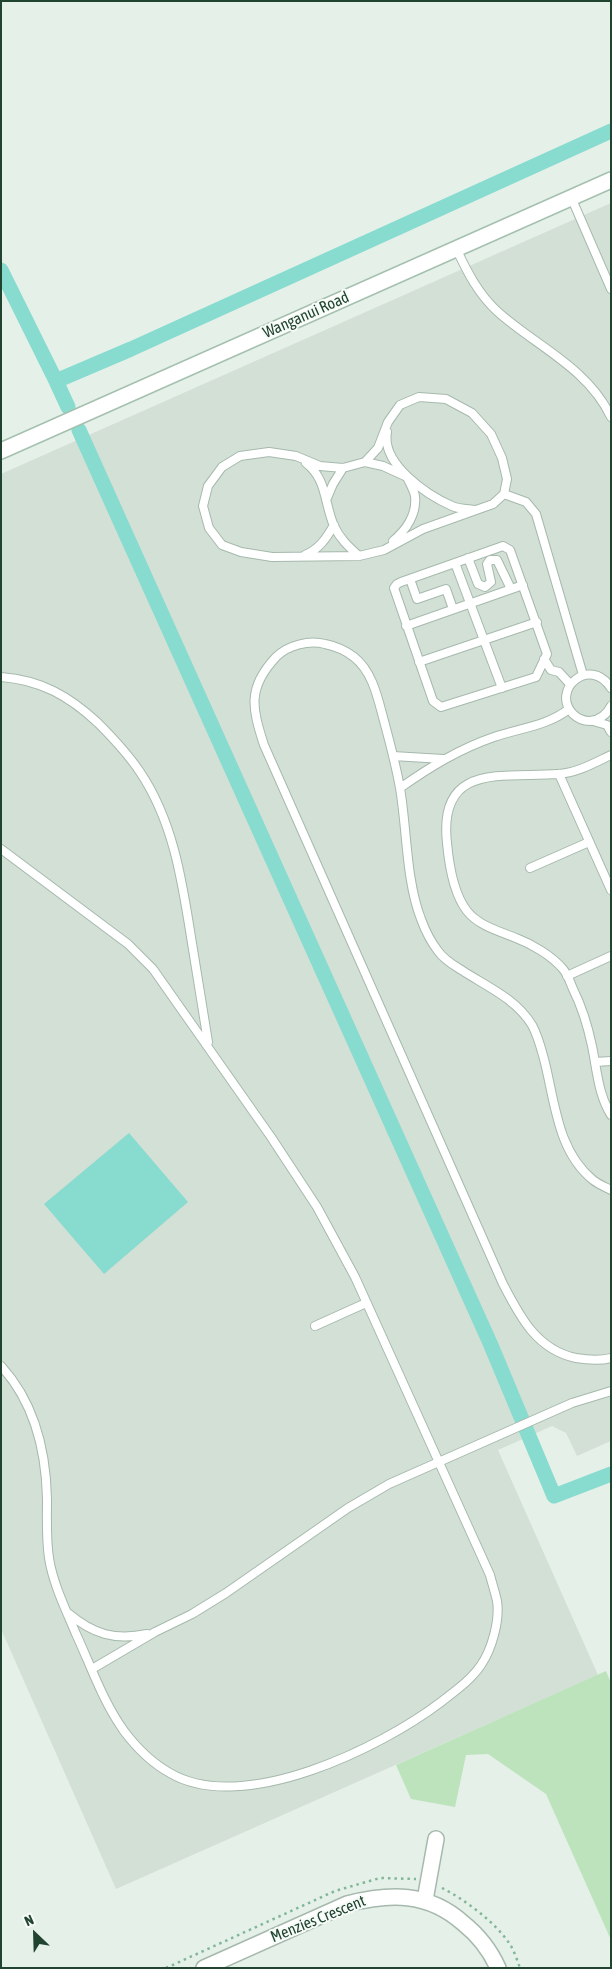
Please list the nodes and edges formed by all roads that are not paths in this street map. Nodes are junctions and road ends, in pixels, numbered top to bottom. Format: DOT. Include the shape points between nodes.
graph roads {
  1 [pos="611,180"];
  2 [pos="571,197"];
  3 [pos="456,248"];
  4 [pos="611,290"];
  5 [pos="611,416"];
  6 [pos="388,422"];
  7 [pos="1,451"];
  8 [pos="296,456"];
  9 [pos="365,462"];
  10 [pos="343,468"];
  11 [pos="407,477"];
  12 [pos="504,494"];
  13 [pos="327,498"];
  14 [pos="477,510"];
  15 [pos="334,525"];
  16 [pos="384,550"];
  17 [pos="359,556"];
  18 [pos="300,557"];
  19 [pos="468,558"];
  20 [pos="455,563"];
  21 [pos="410,578"];
  22 [pos="523,585"];
  23 [pos="511,590"];
  24 [pos="471,603"];
  25 [pos="453,609"];
  26 [pos="536,622"];
  27 [pos="406,626"];
  28 [pos="484,640"];
  29 [pos="544,659"];
  30 [pos="419,662"];
  31 [pos="583,675"];
  32 [pos="1,677"];
  33 [pos="570,684"];
  34 [pos="502,688"];
  35 [pos="611,688"];
  36 [pos="610,709"];
  37 [pos="569,710"];
  38 [pos="592,721"];
  39 [pos="611,732"];
  40 [pos="611,755"];
  41 [pos="393,756"];
  42 [pos="443,759"];
  43 [pos="559,774"];
  44 [pos="400,788"];
  45 [pos="589,842"];
  46 [pos="1,849"];
  47 [pos="530,868"];
  48 [pos="611,890"];
  49 [pos="611,956"];
  50 [pos="567,976"];
  51 [pos="208,1046"];
  52 [pos="611,1061"];
  53 [pos="595,1062"];
  54 [pos="611,1115"];
  55 [pos="611,1190"];
  56 [pos="366,1303"];
  57 [pos="315,1326"];
  58 [pos="611,1358"];
  59 [pos="1,1366"];
  60 [pos="611,1391"];
  61 [pos="439,1463"];
  62 [pos="67,1611"];
  63 [pos="155,1632"];
  64 [pos="92,1670"];
  65 [pos="436,1840"];
  66 [pos="425,1900"];
  67 [pos="237,1961"];
  68 [pos="204,1968"];
  69 [pos="498,1968"];
  1 -- 2 [label="street, Wanganui Road"];
  2 -- 3 [label="street, Wanganui Road"];
  2 -- 4 [label="lane"];
  3 -- 5 [label="lane" via="470,278 498,312 590,385"];
  3 -- 7 [label="street, Wanganui Road"];
  6 -- 9 [label="lane" via="378,448"];
  6 -- 11 [label="lane" via="386,437 391,455"];
  6 -- 12 [label="lane" via="400,405 419,397 446,399 472,413 491,434 502,458 507,479"];
  8 -- 10 [label="lane" via="320,466"];
  8 -- 13 [label="lane" via="311,467 322,482"];
  8 -- 18 [label="lane" via="269,452 240,456 222,467 208,486 203,506 208,528 222,545 272,558"];
  9 -- 10 [label="lane"];
  9 -- 11 [label="lane" via="384,466"];
  10 -- 13 [label="lane"];
  11 -- 14 [label="lane" via="454,507"];
  11 -- 16 [label="lane" via="415,495 412,517 402,533"];
  12 -- 14 [label="lane" via="493,504"];
  12 -- 31 [label="lane" via="526,502 536,514"];
  13 -- 15 [label="lane"];
  14 -- 16 [label="lane" via="423,529"];
  15 -- 17 [label="lane" via="345,544"];
  15 -- 18 [label="lane" via="314,551"];
  16 -- 17 [label="lane"];
  17 -- 18 [label="lane"];
  19 -- 20 [label="lane"];
  19 -- 22 [label="lane" via="507,547"];
  19 -- 23 [label="lane" via="482,587 491,582 487,564 490,560 497,560"];
  20 -- 21 [label="lane"];
  20 -- 24 [label="lane"];
  21 -- 25 [label="lane" via="417,599 446,589"];
  21 -- 27 [label="lane" via="394,588"];
  22 -- 23 [label="lane"];
  22 -- 26 [label="lane"];
  23 -- 24 [label="lane"];
  24 -- 25 [label="lane"];
  24 -- 28 [label="lane"];
  25 -- 27 [label="lane"];
  26 -- 28 [label="lane"];
  26 -- 29 [label="lane" via="547,654"];
  27 -- 30 [label="lane"];
  28 -- 30 [label="lane"];
  28 -- 34 [label="lane"];
  29 -- 33 [label="lane" via="551,670 559,672"];
  29 -- 34 [label="lane" via="536,677"];
  30 -- 34 [label="lane" via="433,701 440,707"];
  31 -- 33 [label="lane"];
  31 -- 35 [label="lane" via="602,678"];
  32 -- 51 [label="lane" via="23,679 53,690 82,707 114,738 140,772 164,818 177,859"];
  33 -- 37 [label="lane" via="566,697"];
  36 -- 38 [label="lane"];
  37 -- 38 [label="lane" via="581,719"];
  37 -- 42 [label="lane" via="539,725 496,737"];
  38 -- 39 [label="lane" via="607,725"];
  40 -- 43 [label="lane"];
  41 -- 42 [label="lane"];
  41 -- 44 [label="lane"];
  41 -- 58 [label="lane" via="375,688 354,657 339,647 316,641 298,644 279,654 262,673 255,693 254,716 264,746 503,1284 534,1335 550,1349 590,1361"];
  42 -- 44 [label="lane"];
  43 -- 45 [label="lane"];
  43 -- 50 [label="lane" via="490,776 464,786 454,795 445,826 453,878 458,896 468,912 494,930 531,945 562,968"];
  44 -- 55 [label="lane" via="414,894 428,936 439,953 453,965 503,994 521,1010 539,1041 558,1123 568,1147 579,1166 594,1181"];
  45 -- 47 [label="lane"];
  45 -- 48 [label="lane"];
  46 -- 51 [label="lane" via="128,944 153,969"];
  49 -- 50 [label="lane"];
  50 -- 53 [label="lane" via="586,1021"];
  51 -- 56 [label="lane" via="317,1207"];
  52 -- 53 [label="lane"];
  53 -- 54 [label="lane" via="600,1090"];
  56 -- 57 [label="lane"];
  56 -- 61 [label="lane"];
  59 -- 62 [label="lane" via="21,1393 40,1442 45,1470 49,1560"];
  60 -- 61 [label="lane" via="572,1403"];
  61 -- 63 [label="lane" via="389,1484 348,1508 226,1593"];
  61 -- 64 [label="lane" via="490,1575 497,1603 496,1625 481,1666 462,1686 426,1714 338,1761 306,1772 239,1786 213,1786 172,1774 151,1761 124,1731"];
  62 -- 63 [label="lane" via="80,1623 114,1637"];
  62 -- 64 [label="lane"];
  63 -- 64 [label="lane"];
  65 -- 66 [label="street"];
  66 -- 67 [label="street, Menzies Crescent" via="402,1896 347,1904"];
  66 -- 69 [label="street, Menzies Crescent" via="451,1912 476,1934"];
  67 -- 68 [label="street, Menzies Crescent"];
}
